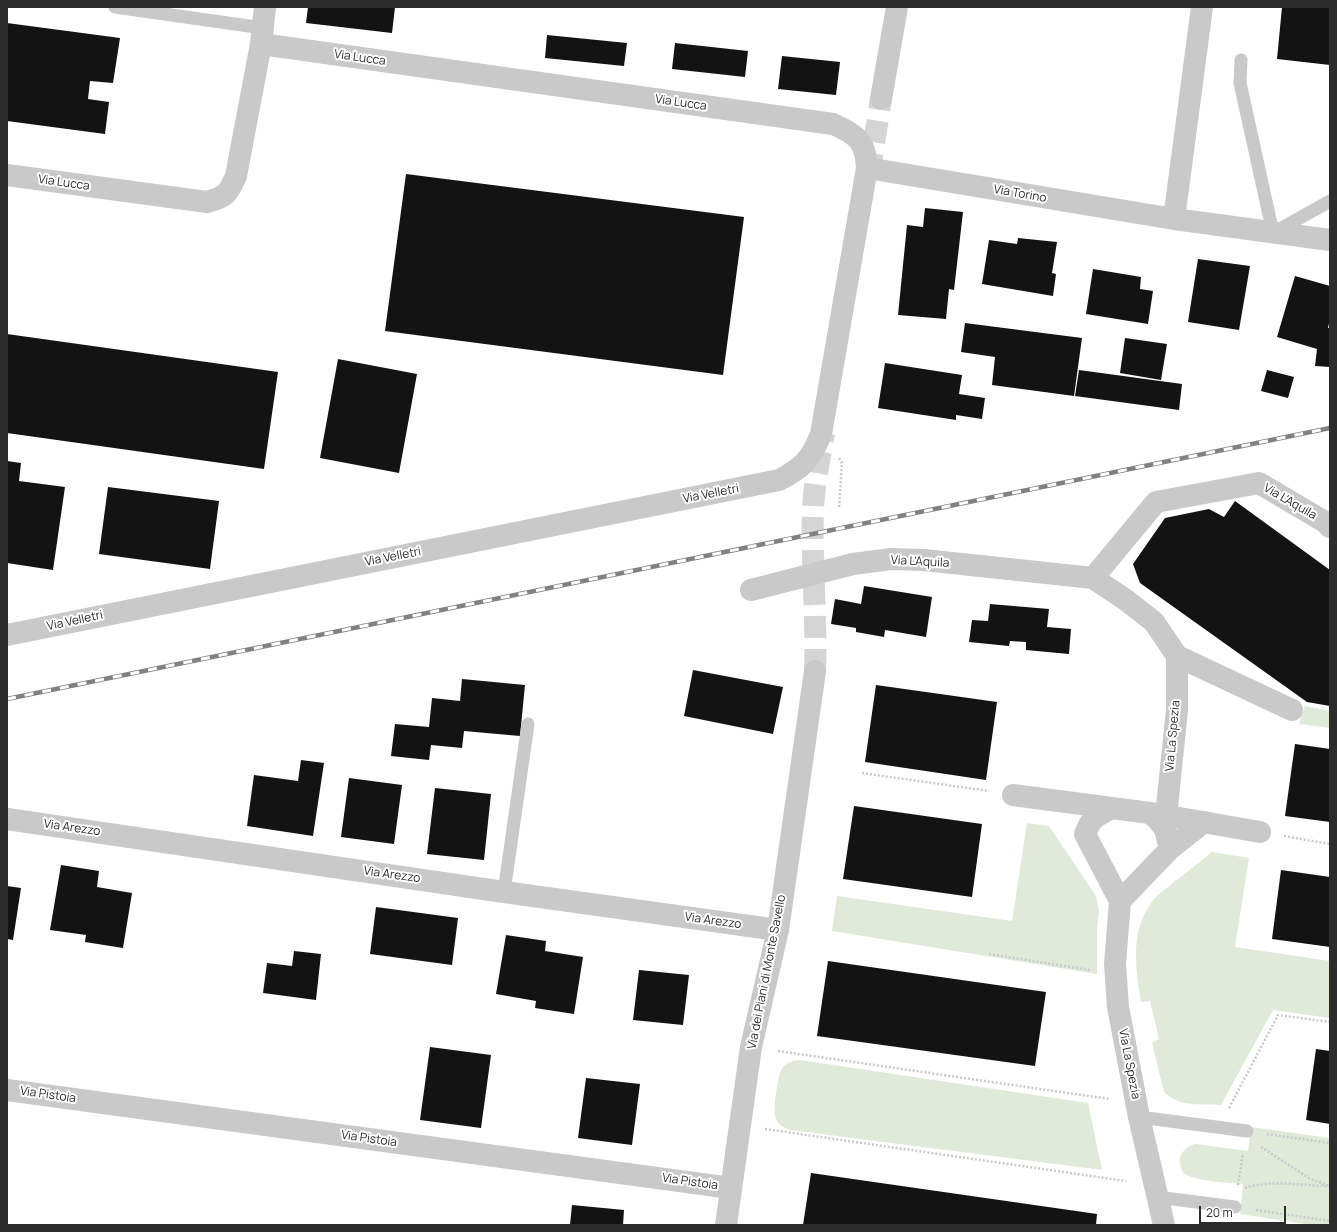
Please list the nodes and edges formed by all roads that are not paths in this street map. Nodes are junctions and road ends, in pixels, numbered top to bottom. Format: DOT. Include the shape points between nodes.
graph roads {
  1 [pos="115,7"];
  2 [pos="897,7"];
  3 [pos="1202,7"];
  4 [pos="263,26"];
  5 [pos="1241,60"];
  6 [pos="881,99"];
  7 [pos="867,168"];
  8 [pos="7,176"];
  9 [pos="1330,201"];
  10 [pos="1174,220"];
  11 [pos="1273,233"];
  12 [pos="1330,240"];
  13 [pos="1330,527"];
  14 [pos="1093,578"];
  15 [pos="751,590"];
  16 [pos="7,634"];
  17 [pos="1177,656"];
  18 [pos="815,671"];
  19 [pos="1292,710"];
  20 [pos="528,724"];
  21 [pos="1013,795"];
  22 [pos="1057,800"];
  23 [pos="1112,808"];
  24 [pos="1158,814"];
  25 [pos="7,819"];
  26 [pos="1204,822"];
  27 [pos="1260,832"];
  28 [pos="1085,834"];
  29 [pos="1170,849"];
  30 [pos="504,892"];
  31 [pos="1120,901"];
  32 [pos="778,930"];
  33 [pos="7,1090"];
  34 [pos="1138,1110"];
  35 [pos="1246,1133"];
  36 [pos="731,1188"];
  37 [pos="1156,1191"];
  38 [pos="1235,1207"];
  39 [pos="726,1225"];
  40 [pos="1164,1225"];
  1 -- 4 [label="lane, Via Lucca"];
  2 -- 6 [label="street"];
  3 -- 10 [label="street"];
  4 -- 7 [label="street, Via Lucca" via="833,124 848,130 862,143"];
  4 -- 8 [label="street, Via Lucca" via="236,176 230,190 222,198 207,202"];
  5 -- 11 [label="lane" via="1240,83"];
  7 -- 10 [label="street, Via Torino"];
  7 -- 16 [label="street, Via Velletri" via="820,434 807,461 794,472 779,480"];
  9 -- 11 [label="lane"];
  10 -- 11 [label="street, Via Torino"];
  11 -- 12 [label="street, Via Torino"];
  13 -- 14 [label="street, Via L'Aquila" via="1259,483 1156,502"];
  14 -- 15 [label="street, Via L'Aquila" via="924,560 891,559 853,564"];
  14 -- 17 [label="street, Via L'Aquila" via="1154,622"];
  17 -- 19 [label="street"];
  17 -- 24 [label="street, Via La Spezia" via="1177,710"];
  18 -- 32 [label="street, Via dei Piani di Monte Savello"];
  20 -- 30 [label="lane"];
  21 -- 22 [label="street"];
  22 -- 23 [label="street"];
  22 -- 28 [label="street"];
  23 -- 24 [label="street"];
  23 -- 28 [label="street" via="1094,818"];
  24 -- 26 [label="street"];
  24 -- 29 [label="street"];
  25 -- 30 [label="street, Via Arezzo"];
  26 -- 27 [label="street"];
  26 -- 29 [label="street"];
  28 -- 31 [label="street"];
  29 -- 31 [label="street"];
  30 -- 32 [label="street, Via Arezzo"];
  31 -- 34 [label="street, Via La Spezia" via="1116,942 1118,1007"];
  32 -- 36 [label="street, Via dei Piani di Monte Savello" via="751,1047"];
  33 -- 36 [label="street, Via Pistoia"];
  34 -- 35 [label="lane"];
  34 -- 37 [label="street, Via La Spezia"];
  36 -- 39 [label="street, Via dei Piani di Monte Savello"];
  37 -- 38 [label="lane"];
  37 -- 40 [label="street, Via La Spezia"];
}
